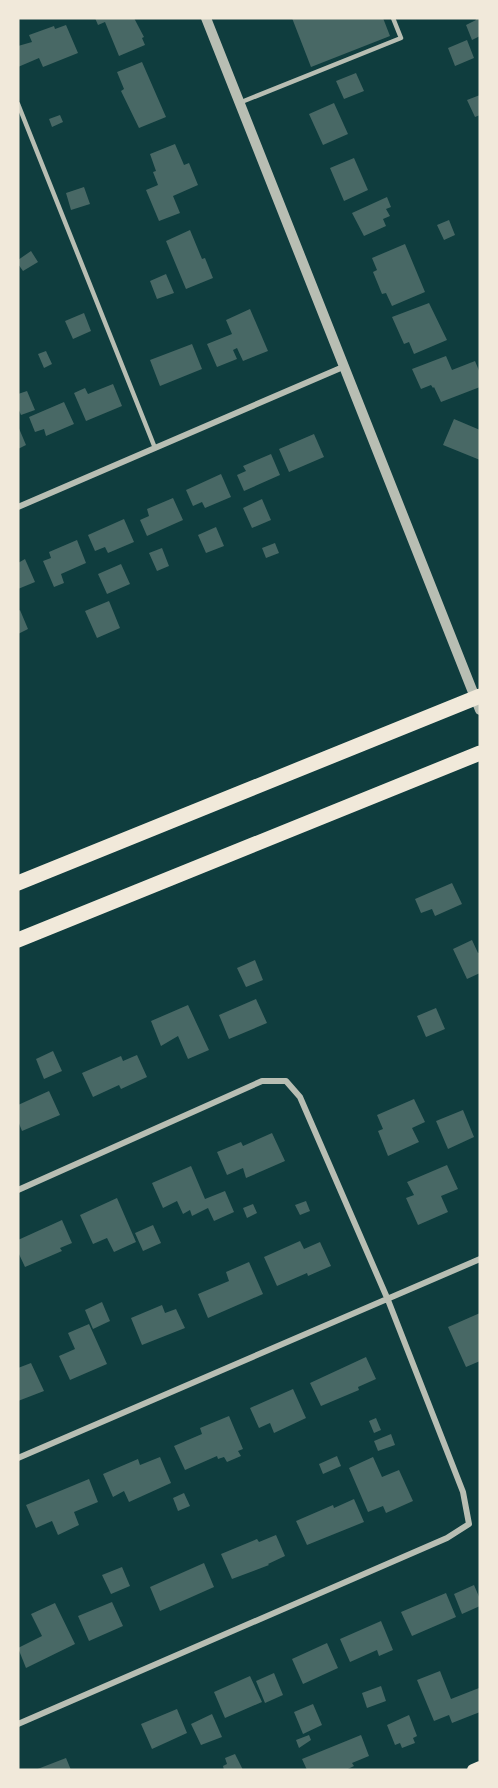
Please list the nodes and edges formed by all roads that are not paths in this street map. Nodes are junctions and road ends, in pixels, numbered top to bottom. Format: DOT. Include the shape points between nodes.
graph roads {
  1 [pos="206,18"];
  2 [pos="393,18"];
  3 [pos="239,103"];
  4 [pos="18,104"];
  5 [pos="343,367"];
  6 [pos="155,448"];
  7 [pos="18,507"];
  8 [pos="480,696"];
  9 [pos="480,710"];
  10 [pos="480,753"];
  11 [pos="18,883"];
  12 [pos="18,940"];
  13 [pos="18,1190"];
  14 [pos="480,1259"];
  15 [pos="388,1300"];
  16 [pos="18,1458"];
  17 [pos="18,1724"];
  18 [pos="480,1767"];
  19 [pos="473,1770"];
  1 -- 3 [label="street"];
  2 -- 3 [label="lane" via="401,38"];
  3 -- 5 [label="street"];
  4 -- 6 [label="lane"];
  5 -- 6 [label="street"];
  5 -- 9 [label="street"];
  6 -- 7 [label="street"];
  8 -- 11 [label="highway"];
  10 -- 12 [label="highway"];
  13 -- 15 [label="street" via="262,1081 286,1081 300,1096"];
  14 -- 15 [label="street"];
  15 -- 16 [label="street"];
  15 -- 17 [label="street" via="464,1492 469,1524 447,1538"];
  18 -- 19 [label="main road"];
}
